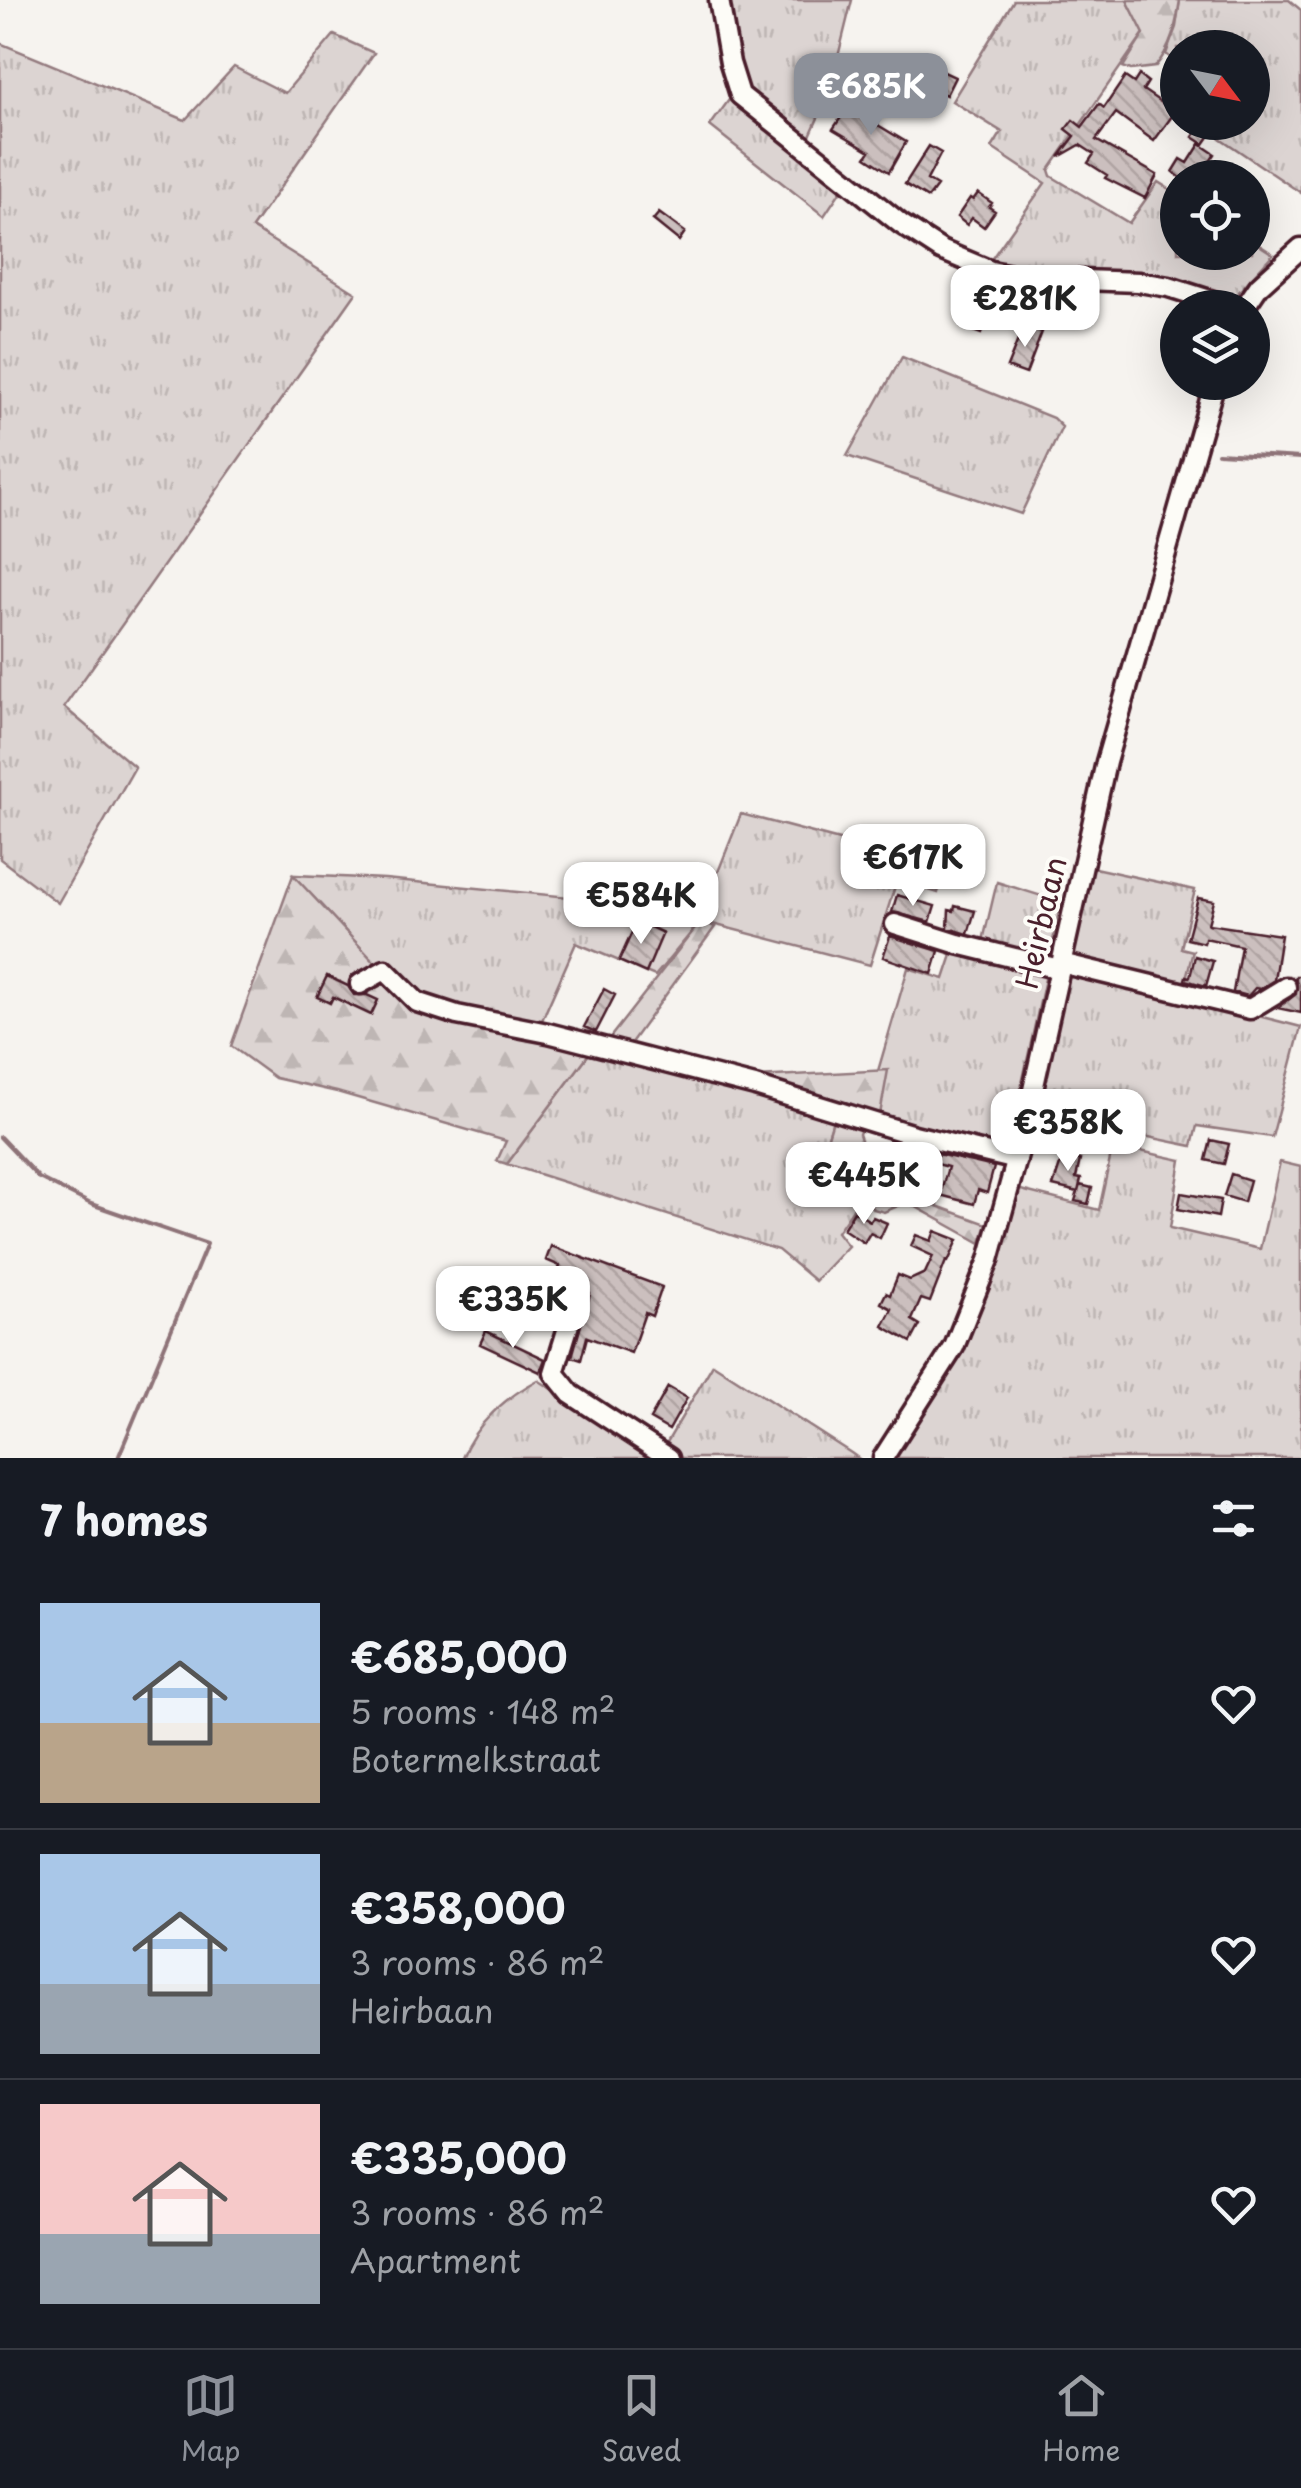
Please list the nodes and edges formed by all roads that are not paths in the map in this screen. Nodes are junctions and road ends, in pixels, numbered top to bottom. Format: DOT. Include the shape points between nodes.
graph roads {
  1 [pos="720,0"];
  2 [pos="1301,248"];
  3 [pos="1179,290"];
  4 [pos="1256,290"];
  5 [pos="1210,400"];
  6 [pos="895,924"];
  7 [pos="1060,966"];
  8 [pos="360,984"];
  9 [pos="1286,988"];
  10 [pos="1017,1160"];
  11 [pos="578,1295"];
  12 [pos="669,1458"];
  13 [pos="883,1458"];
  1 -- 3 [label="street" via="740,95 940,250 991,272 1026,278"];
  2 -- 4 [label="street"];
  5 -- 7 [label="street, Heirbaan" via="1106,762"];
  6 -- 7 [label="street"];
  7 -- 9 [label="street" via="1250,1008"];
  7 -- 10 [label="street, Heirbaan"];
  8 -- 10 [label="street" via="385,970 417,1002 457,1016 755,1086"];
  10 -- 13 [label="street, Heirbaan" via="954,1348"];
  11 -- 12 [label="street" via="554,1373 571,1394"];
}
